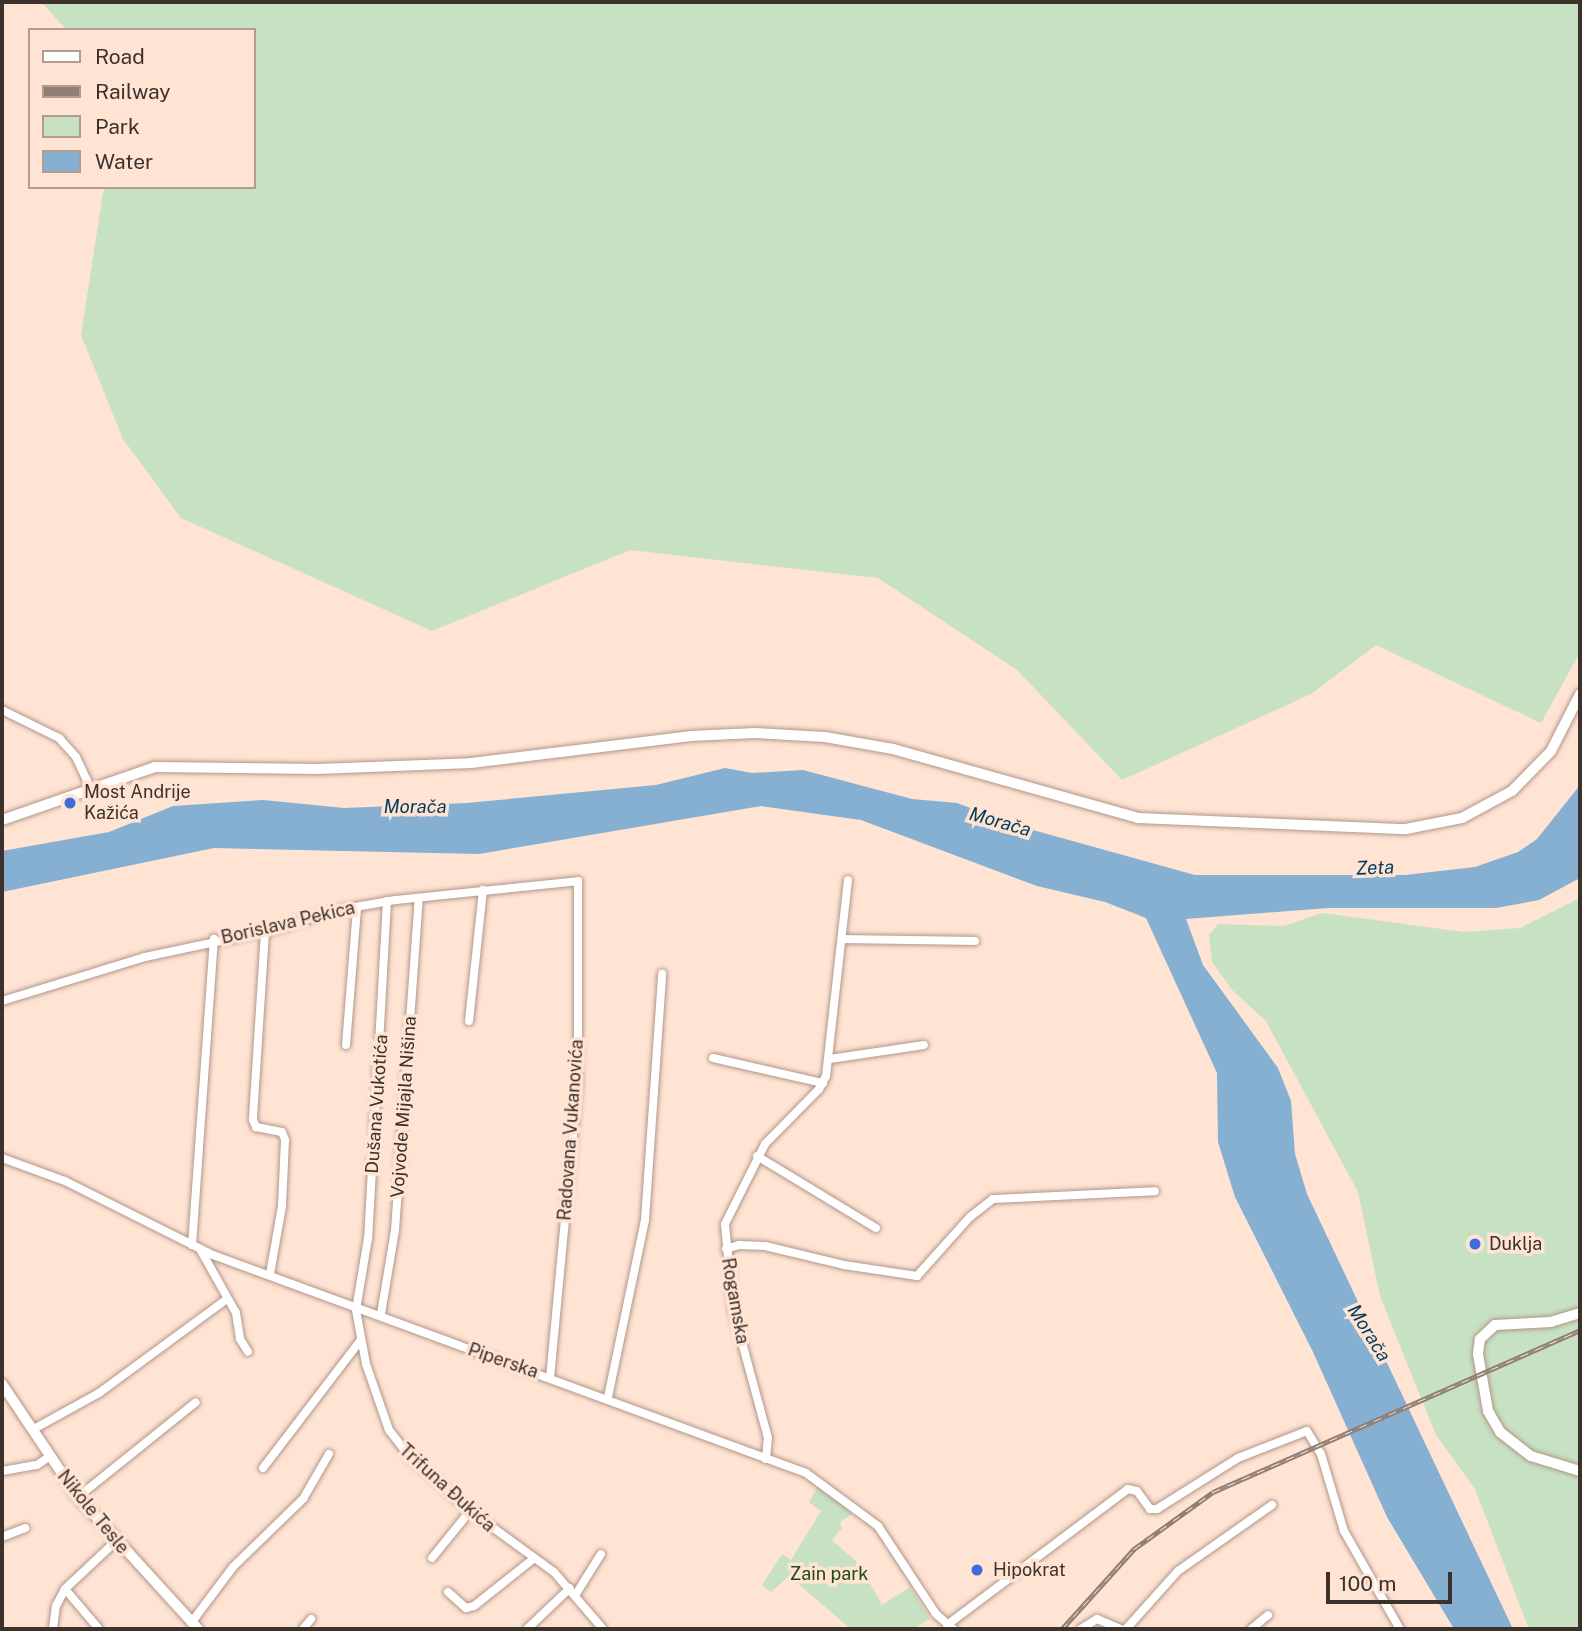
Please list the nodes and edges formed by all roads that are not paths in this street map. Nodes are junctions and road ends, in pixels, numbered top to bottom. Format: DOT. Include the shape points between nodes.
graph roads {
  1 [pos="1580,694"];
  2 [pos="2,710"];
  3 [pos="89,787"];
  4 [pos="2,820"];
  5 [pos="848,880"];
  6 [pos="580,882"];
  7 [pos="483,890"];
  8 [pos="419,899"];
  9 [pos="387,901"];
  10 [pos="357,907"];
  11 [pos="265,932"];
  12 [pos="214,939"];
  13 [pos="844,939"];
  14 [pos="975,941"];
  15 [pos="662,974"];
  16 [pos="2,1001"];
  17 [pos="470,1021"];
  18 [pos="346,1045"];
  19 [pos="924,1045"];
  20 [pos="713,1058"];
  21 [pos="830,1059"];
  22 [pos="823,1083"];
  23 [pos="757,1156"];
  24 [pos="2,1158"];
  25 [pos="1155,1191"];
  26 [pos="876,1228"];
  27 [pos="196,1247"];
  28 [pos="726,1249"];
  29 [pos="270,1274"];
  30 [pos="227,1299"];
  31 [pos="356,1305"];
  32 [pos="1580,1313"];
  33 [pos="381,1314"];
  34 [pos="360,1341"];
  35 [pos="248,1352"];
  36 [pos="550,1377"];
  37 [pos="2,1384"];
  38 [pos="608,1397"];
  39 [pos="196,1402"];
  40 [pos="32,1430"];
  41 [pos="329,1454"];
  42 [pos="49,1457"];
  43 [pos="766,1459"];
  44 [pos="263,1468"];
  45 [pos="2,1471"];
  46 [pos="1580,1471"];
  47 [pos="78,1497"];
  48 [pos="1272,1505"];
  49 [pos="470,1511"];
  50 [pos="25,1528"];
  51 [pos="2,1537"];
  52 [pos="115,1542"];
  53 [pos="601,1554"];
  54 [pos="432,1558"];
  55 [pos="533,1559"];
  56 [pos="65,1589"];
  57 [pos="448,1591"];
  58 [pos="573,1591"];
  59 [pos="1268,1615"];
  60 [pos="311,1619"];
  61 [pos="195,1626"];
  62 [pos="950,1627"];
  63 [pos="54,1629"];
  64 [pos="99,1629"];
  65 [pos="303,1629"];
  66 [pos="527,1629"];
  67 [pos="603,1629"];
  68 [pos="1081,1629"];
  69 [pos="1123,1629"];
  70 [pos="1251,1629"];
  71 [pos="1400,1629"];
  1 -- 3 [label="main road" via="1551,751 1512,791 1467,816 1406,830 1138,818 893,749 777,734 687,737 456,764 318,769 158,766"];
  2 -- 3 [label="street" via="59,738 76,757"];
  3 -- 4 [label="main road"];
  5 -- 13 [label="street, Rogamska"];
  6 -- 7 [label="street, Borislava Pekica"];
  6 -- 36 [label="street, Radovana Vukanovića" via="578,1082"];
  7 -- 8 [label="street, Borislava Pekica"];
  7 -- 17 [label="street"];
  8 -- 9 [label="street, Borislava Pekica"];
  8 -- 33 [label="street, Vojvode Mijajla Nišina" via="395,1230"];
  9 -- 10 [label="street, Borislava Pekica"];
  9 -- 31 [label="street, Dušana Vukotića" via="369,1225"];
  10 -- 11 [label="street, Borislava Pekica"];
  10 -- 18 [label="street"];
  11 -- 12 [label="street, Borislava Pekica"];
  11 -- 29 [label="street" via="254,1124 282,1132 285,1140 282,1206"];
  12 -- 16 [label="street, Borislava Pekica"];
  12 -- 27 [label="street"];
  13 -- 14 [label="street"];
  13 -- 21 [label="street, Rogamska"];
  15 -- 38 [label="street" via="645,1220"];
  19 -- 21 [label="street"];
  20 -- 22 [label="street"];
  21 -- 22 [label="street, Rogamska"];
  22 -- 23 [label="street, Rogamska"];
  23 -- 26 [label="street"];
  23 -- 28 [label="street, Rogamska" via="727,1219"];
  24 -- 27 [label="street, Piperska" via="65,1181"];
  25 -- 28 [label="street" via="993,1199 970,1217 917,1276 765,1246 739,1244"];
  27 -- 29 [label="street, Piperska"];
  27 -- 30 [label="street"];
  28 -- 43 [label="street, Rogamska" via="733,1309 769,1441"];
  29 -- 31 [label="street, Piperska"];
  30 -- 35 [label="street"];
  30 -- 40 [label="street" via="99,1393"];
  31 -- 33 [label="street, Piperska"];
  31 -- 34 [label="street, Trifuna Đukića"];
  32 -- 46 [label="street" via="1550,1322 1495,1325 1480,1339 1478,1354 1488,1410 1507,1440 1531,1456"];
  33 -- 36 [label="street, Piperska"];
  34 -- 44 [label="street"];
  34 -- 49 [label="street, Trifuna Đukića" via="394,1440"];
  36 -- 38 [label="street, Piperska"];
  37 -- 40 [label="street, Nikole Tesle"];
  38 -- 43 [label="street, Piperska"];
  39 -- 47 [label="street"];
  40 -- 42 [label="street, Nikole Tesle"];
  41 -- 61 [label="street" via="303,1499 233,1567"];
  42 -- 45 [label="street" via="37,1465"];
  42 -- 47 [label="street, Nikole Tesle"];
  43 -- 62 [label="street, Piperska" via="806,1473 865,1514 890,1540 936,1614"];
  47 -- 52 [label="street, Nikole Tesle"];
  48 -- 69 [label="street" via="1178,1571"];
  49 -- 54 [label="street"];
  49 -- 55 [label="street, Trifuna Đukića"];
  50 -- 51 [label="street"];
  52 -- 56 [label="street"];
  52 -- 61 [label="street, Nikole Tesle"];
  53 -- 58 [label="street"];
  55 -- 57 [label="street" via="474,1606 466,1608"];
  55 -- 58 [label="street, Trifuna Đukića"];
  56 -- 63 [label="street" via="56,1606"];
  56 -- 64 [label="street"];
  58 -- 66 [label="street"];
  58 -- 67 [label="street, Trifuna Đukića"];
  59 -- 70 [label="street"];
  60 -- 65 [label="street"];
  62 -- 71 [label="street" via="1128,1489 1157,1509 1238,1458 1307,1431 1321,1454 1344,1531"];
  68 -- 69 [label="street" via="1097,1619"];
}
